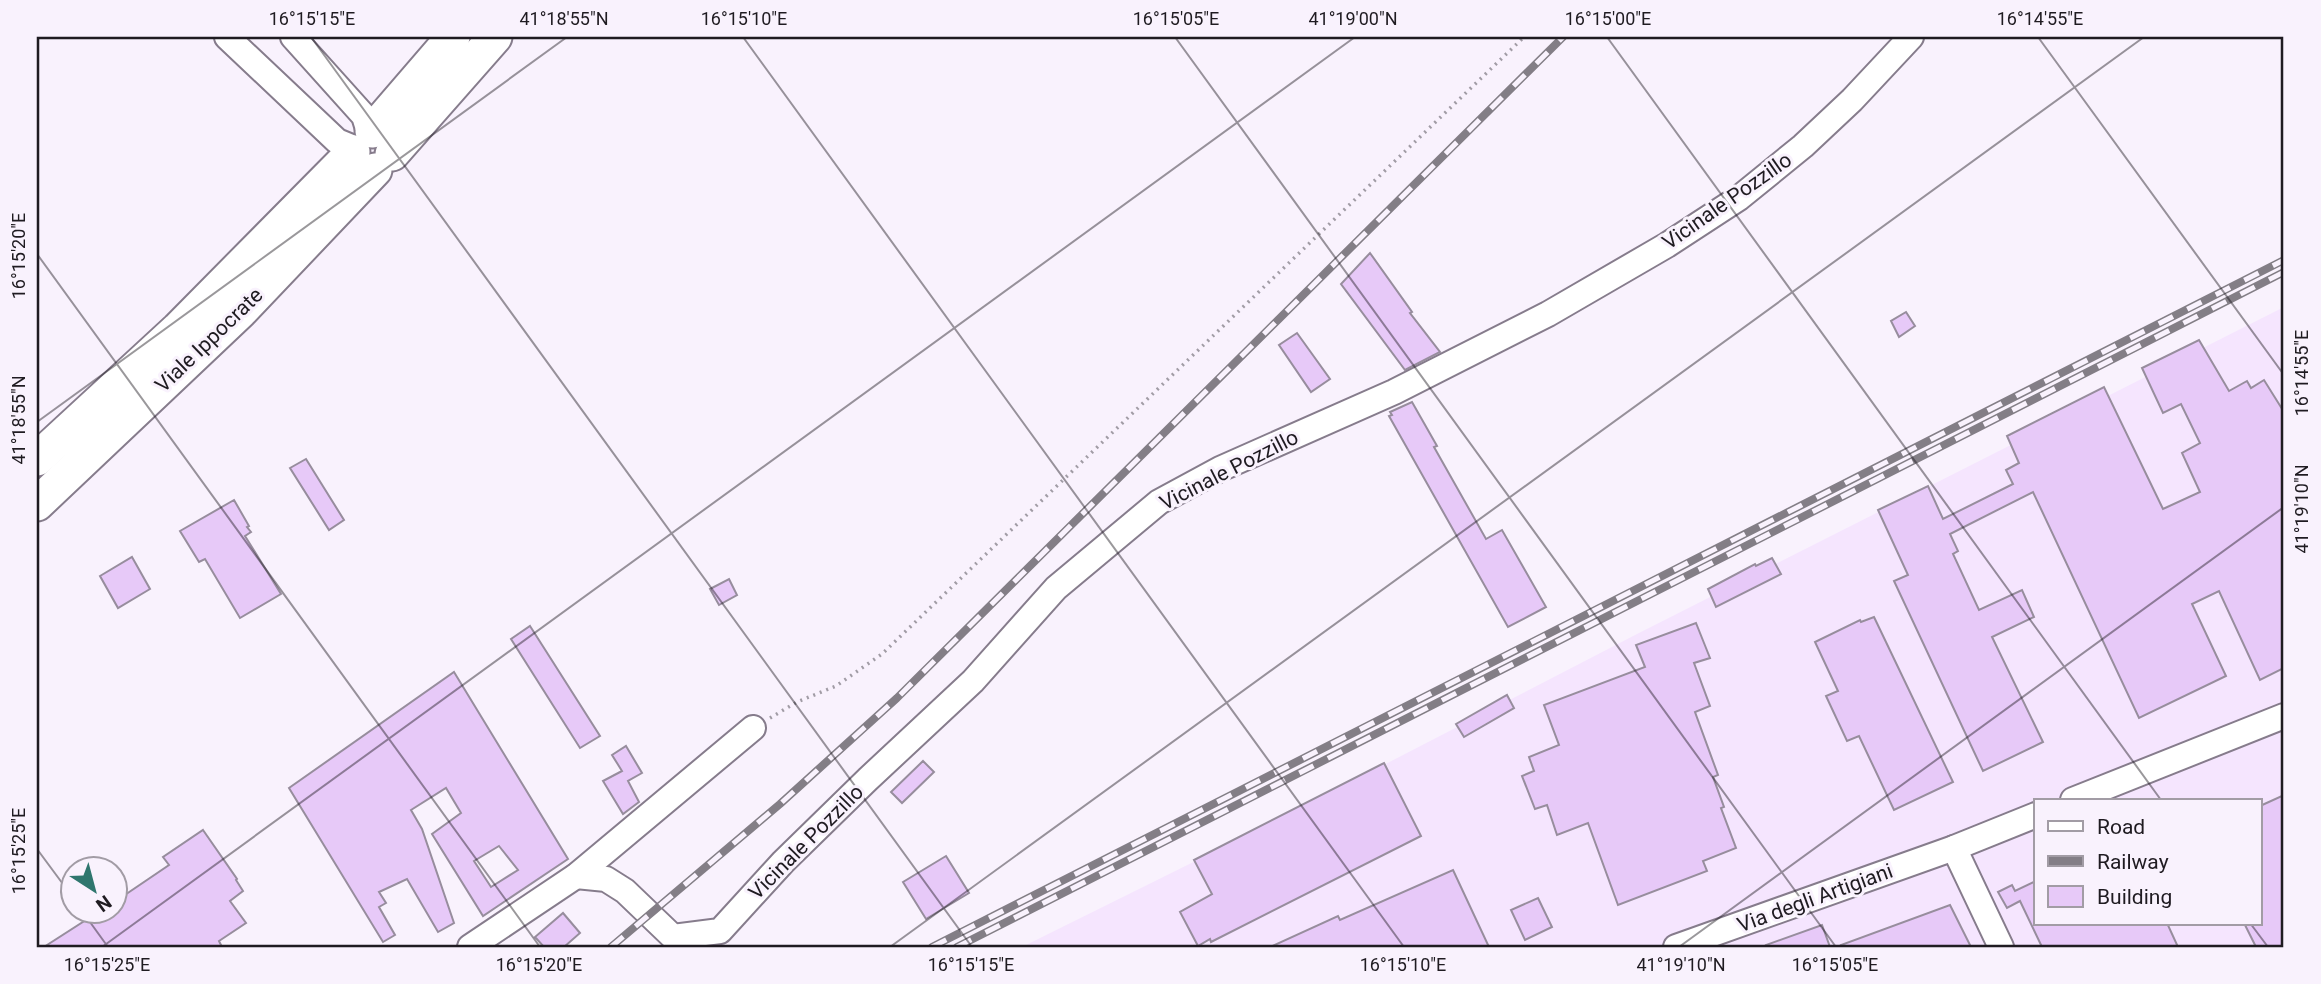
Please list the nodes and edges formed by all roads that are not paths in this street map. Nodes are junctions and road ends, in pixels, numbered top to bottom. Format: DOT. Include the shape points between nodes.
graph roads {
  1 [pos="227,37"];
  2 [pos="293,37"];
  3 [pos="453,37"];
  4 [pos="495,37"];
  5 [pos="1911,37"];
  6 [pos="369,148"];
  7 [pos="37,458"];
  8 [pos="37,504"];
  9 [pos="2284,716"];
  10 [pos="753,728"];
  11 [pos="2076,799"];
  12 [pos="2034,816"];
  13 [pos="1954,848"];
  14 [pos="576,876"];
  15 [pos="470,947"];
  16 [pos="1676,947"];
  17 [pos="2001,947"];
  1 -- 6 [label="street" via="337,141"];
  2 -- 6 [label="street" via="364,116"];
  3 -- 6 [label="street, Viale Ippocrate"];
  4 -- 6 [label="street, Viale Ippocrate"];
  5 -- 14 [label="street, Vicinale Pozzillo" via="1803,146 1739,198 1667,245 1548,314 1394,392 1220,469 1159,502 1056,588 973,681 783,862 720,931 673,937 606,879"];
  6 -- 7 [label="street, Viale Ippocrate"];
  6 -- 8 [label="street, Viale Ippocrate" via="241,311"];
  9 -- 11 [label="street"];
  10 -- 14 [label="street"];
  12 -- 13 [label="street, Via degli Artigiani"];
  13 -- 16 [label="street, Via degli Artigiani"];
  13 -- 17 [label="street"];
  14 -- 15 [label="street"];
}
